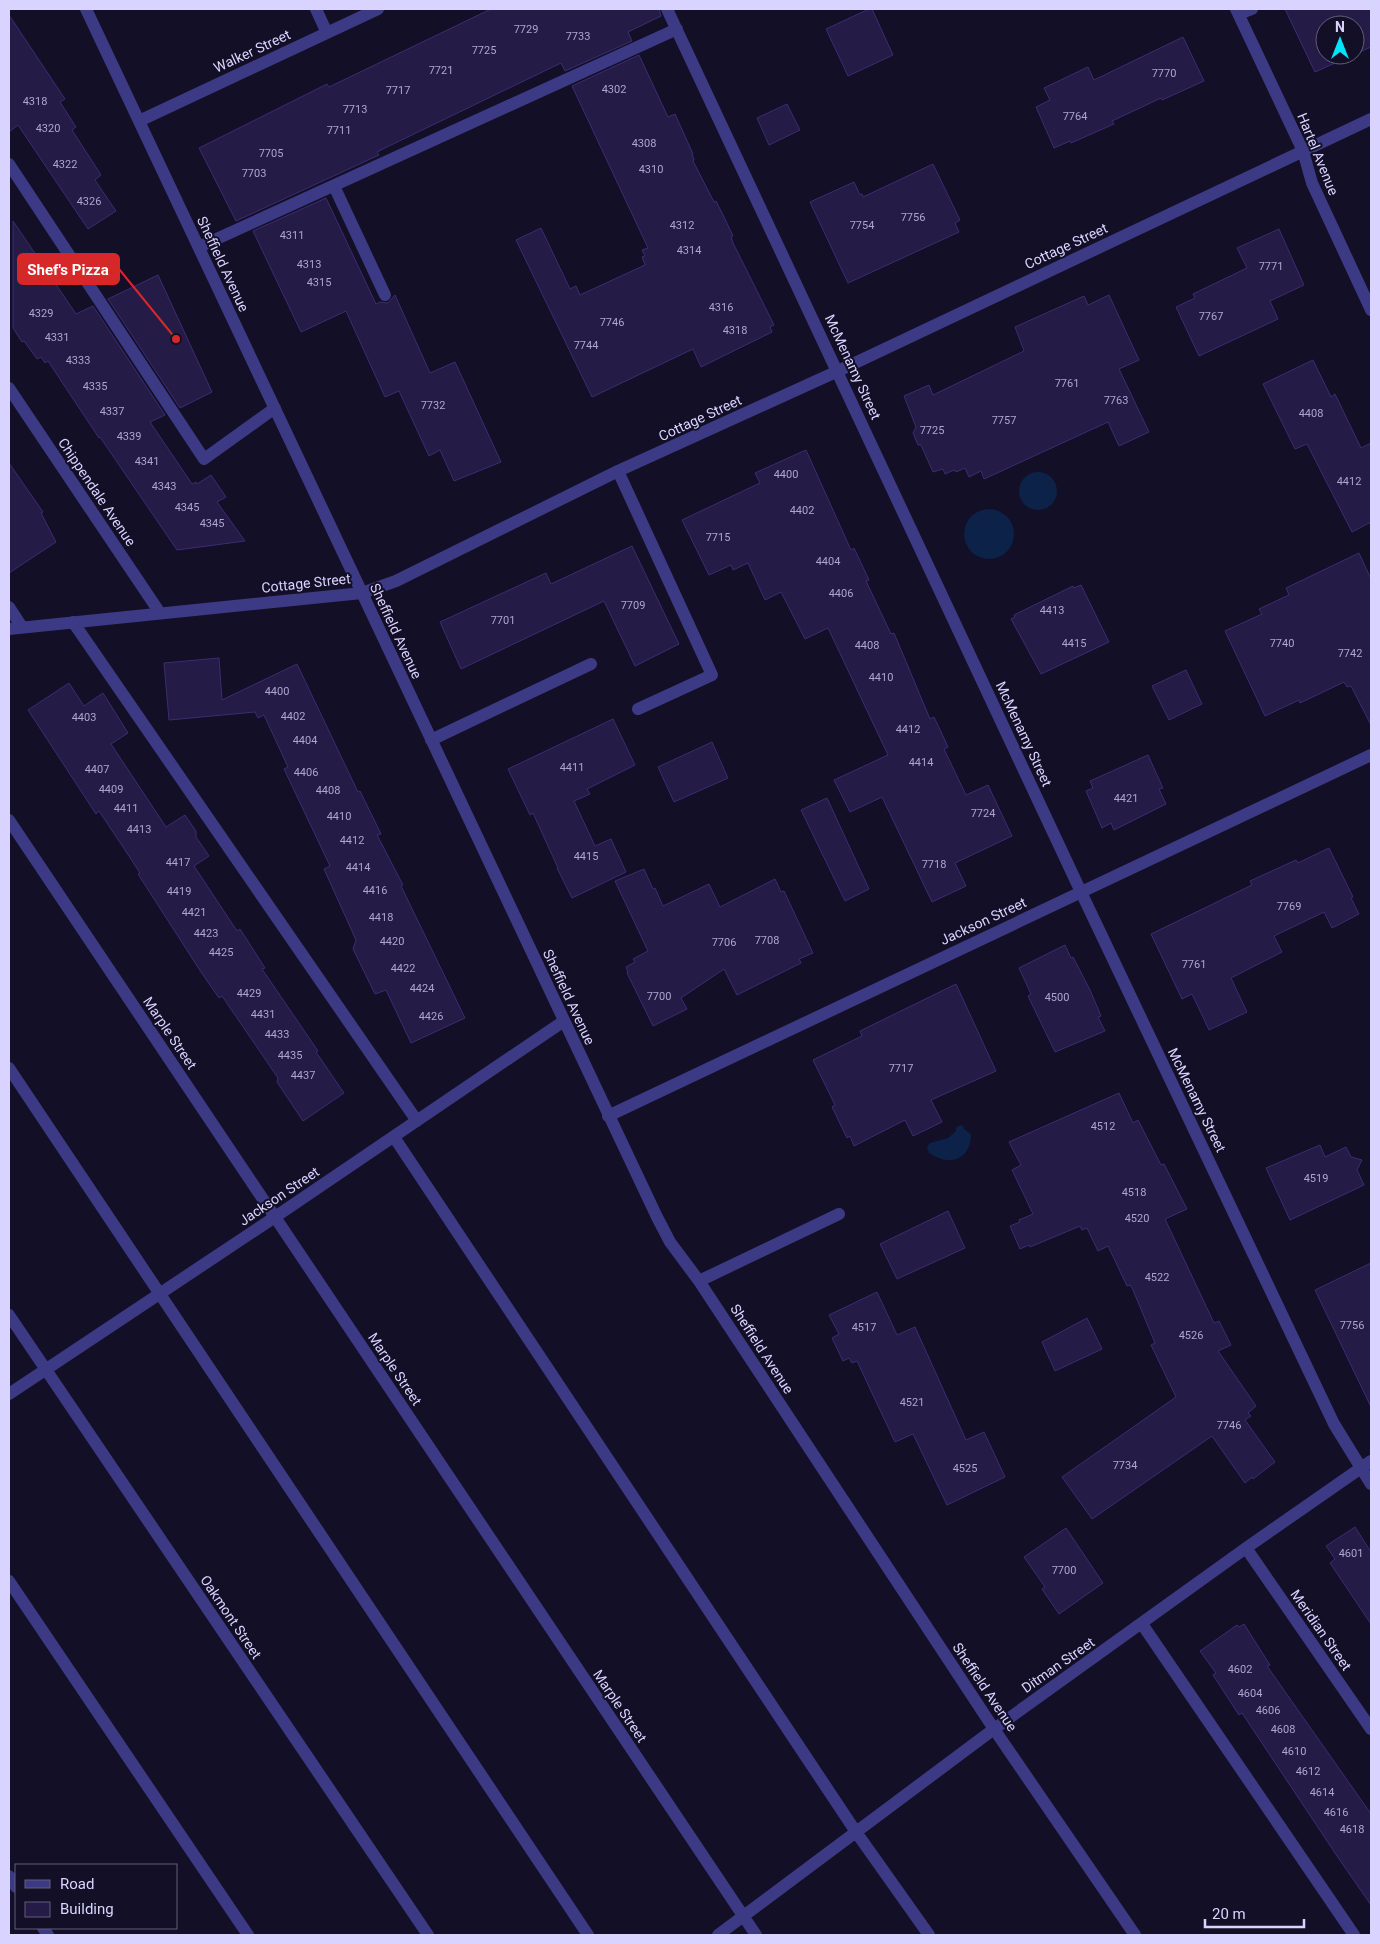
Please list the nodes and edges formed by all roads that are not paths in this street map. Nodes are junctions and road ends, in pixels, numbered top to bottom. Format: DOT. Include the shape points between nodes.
graph roads {
  1 [pos="86,9"];
  2 [pos="316,9"];
  3 [pos="378,9"];
  4 [pos="667,9"];
  5 [pos="1252,9"];
  6 [pos="1238,12"];
  7 [pos="677,29"];
  8 [pos="327,33"];
  9 [pos="1371,119"];
  10 [pos="139,121"];
  11 [pos="1303,151"];
  12 [pos="9,164"];
  13 [pos="334,186"];
  14 [pos="199,247"];
  15 [pos="385,295"];
  16 [pos="1371,310"];
  17 [pos="838,371"];
  18 [pos="9,388"];
  19 [pos="275,408"];
  20 [pos="618,471"];
  21 [pos="362,593"];
  22 [pos="9,607"];
  23 [pos="160,613"];
  24 [pos="73,622"];
  25 [pos="22,627"];
  26 [pos="9,629"];
  27 [pos="591,664"];
  28 [pos="638,709"];
  29 [pos="431,740"];
  30 [pos="1371,754"];
  31 [pos="9,820"];
  32 [pos="1081,892"];
  33 [pos="564,1021"];
  34 [pos="9,1068"];
  35 [pos="608,1116"];
  36 [pos="417,1121"];
  37 [pos="394,1137"];
  38 [pos="839,1214"];
  39 [pos="275,1217"];
  40 [pos="699,1281"];
  41 [pos="160,1294"];
  42 [pos="9,1315"];
  43 [pos="45,1370"];
  44 [pos="9,1394"];
  45 [pos="1366,1465"];
  46 [pos="1371,1484"];
  47 [pos="1246,1548"];
  48 [pos="9,1581"];
  49 [pos="1142,1624"];
  50 [pos="994,1729"];
  51 [pos="1371,1729"];
  52 [pos="856,1832"];
  53 [pos="743,1917"];
  54 [pos="248,1935"];
  55 [pos="428,1935"];
  56 [pos="588,1935"];
  57 [pos="718,1935"];
  58 [pos="756,1935"];
  59 [pos="929,1935"];
  60 [pos="1135,1935"];
  61 [pos="1354,1935"];
  1 -- 10 [label="street, Sheffield Avenue"];
  2 -- 8 [label="street"];
  3 -- 8 [label="street, Walker Street"];
  4 -- 7 [label="street, McMenamy Street"];
  5 -- 6 [label="street"];
  6 -- 11 [label="street, Hartel Avenue"];
  7 -- 13 [label="street"];
  7 -- 17 [label="street, McMenamy Street"];
  8 -- 10 [label="street, Walker Street"];
  9 -- 11 [label="street, Cottage Street"];
  10 -- 14 [label="street, Sheffield Avenue"];
  11 -- 16 [label="street, Hartel Avenue" via="1312,182"];
  11 -- 17 [label="street, Cottage Street"];
  12 -- 19 [label="street" via="204,459"];
  13 -- 14 [label="street"];
  13 -- 15 [label="street"];
  14 -- 19 [label="street, Sheffield Avenue"];
  17 -- 20 [label="street, Cottage Street"];
  17 -- 32 [label="street, McMenamy Street"];
  18 -- 23 [label="street, Chippendale Avenue"];
  19 -- 21 [label="street, Sheffield Avenue"];
  20 -- 21 [label="street, Cottage Street" via="396,581"];
  20 -- 28 [label="street" via="712,675"];
  21 -- 23 [label="street, Cottage Street"];
  21 -- 29 [label="street, Sheffield Avenue"];
  22 -- 25 [label="street"];
  23 -- 24 [label="street, Cottage Street"];
  24 -- 25 [label="street, Cottage Street"];
  24 -- 36 [label="street"];
  25 -- 26 [label="street, Cottage Street"];
  27 -- 29 [label="street"];
  29 -- 33 [label="street, Sheffield Avenue"];
  30 -- 32 [label="street, Jackson Street"];
  31 -- 39 [label="street, Marple Street"];
  32 -- 35 [label="street, Jackson Street"];
  32 -- 45 [label="street, McMenamy Street" via="1330,1414"];
  33 -- 35 [label="street, Sheffield Avenue"];
  33 -- 36 [label="street, Jackson Street"];
  34 -- 41 [label="street"];
  35 -- 40 [label="street, Sheffield Avenue" via="670,1242"];
  36 -- 37 [label="street, Jackson Street"];
  37 -- 39 [label="street, Jackson Street"];
  37 -- 52 [label="street"];
  38 -- 40 [label="street"];
  39 -- 41 [label="street, Jackson Street"];
  39 -- 53 [label="street, Marple Street"];
  40 -- 50 [label="street, Sheffield Avenue"];
  41 -- 43 [label="street, Jackson Street"];
  41 -- 56 [label="street"];
  42 -- 43 [label="street, Oakmont Street"];
  43 -- 44 [label="street, Jackson Street"];
  43 -- 55 [label="street, Oakmont Street"];
  45 -- 46 [label="street, McMenamy Street"];
  45 -- 47 [label="street, Ditman Street"];
  47 -- 49 [label="street, Ditman Street"];
  47 -- 51 [label="street, Meridian Street"];
  48 -- 54 [label="street"];
  49 -- 50 [label="street, Ditman Street"];
  49 -- 61 [label="street"];
  50 -- 52 [label="street, Ditman Street"];
  50 -- 60 [label="street, Sheffield Avenue"];
  52 -- 53 [label="street, Ditman Street"];
  52 -- 59 [label="street"];
  53 -- 57 [label="street, Ditman Street"];
  53 -- 58 [label="street, Marple Street"];
}
